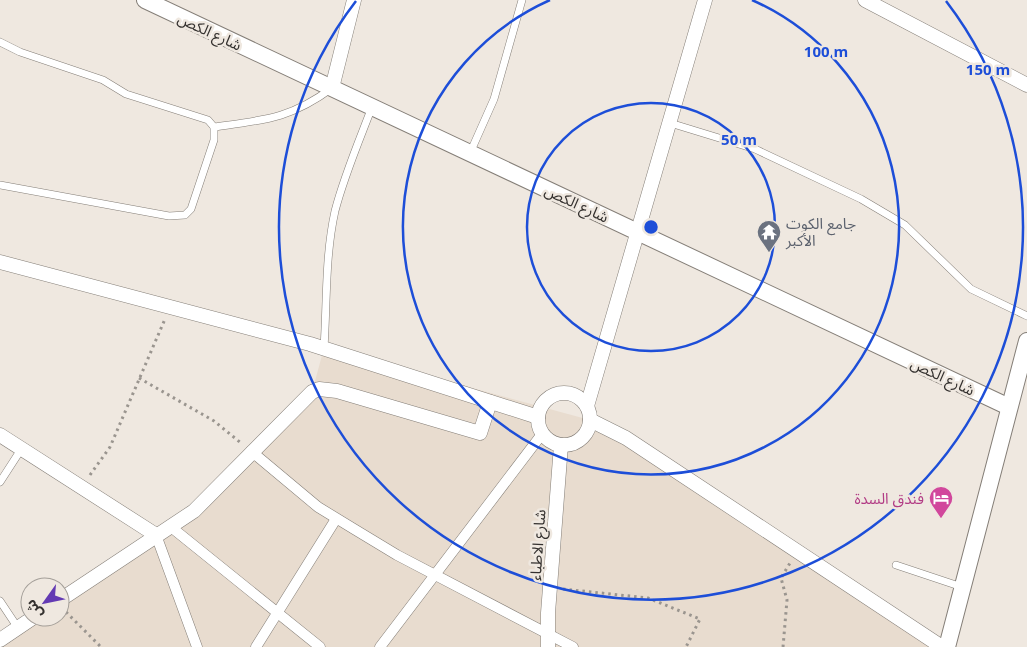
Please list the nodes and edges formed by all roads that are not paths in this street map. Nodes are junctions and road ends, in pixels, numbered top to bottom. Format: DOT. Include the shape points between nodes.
graph roads {
  1 [pos="145,0"];
  2 [pos="354,0"];
  3 [pos="522,0"];
  4 [pos="706,0"];
  5 [pos="865,0"];
  6 [pos="0,42"];
  7 [pos="1027,85"];
  8 [pos="332,88"];
  9 [pos="372,107"];
  10 [pos="670,123"];
  11 [pos="214,127"];
  12 [pos="470,153"];
  13 [pos="0,185"];
  14 [pos="639,233"];
  15 [pos="0,262"];
  16 [pos="1027,316"];
  17 [pos="1027,341"];
  18 [pos="324,348"];
  19 [pos="490,402"];
  20 [pos="587,406"];
  21 [pos="1009,407"];
  22 [pos="538,417"];
  23 [pos="590,420"];
  24 [pos="542,434"];
  25 [pos="0,435"];
  26 [pos="561,445"];
  27 [pos="22,448"];
  28 [pos="251,451"];
  29 [pos="0,482"];
  30 [pos="336,519"];
  31 [pos="170,527"];
  32 [pos="156,535"];
  33 [pos="896,565"];
  34 [pos="436,574"];
  35 [pos="962,587"];
  36 [pos="70,593"];
  37 [pos="0,601"];
  38 [pos="277,612"];
  39 [pos="18,628"];
  40 [pos="0,640"];
  41 [pos="548,641"];
  42 [pos="7,647"];
  43 [pos="197,647"];
  44 [pos="256,647"];
  45 [pos="320,647"];
  46 [pos="380,647"];
  47 [pos="573,647"];
  48 [pos="942,647"];
  49 [pos="947,647"];
  1 -- 8 [label="street, شارع الكص"];
  2 -- 8 [label="street"];
  3 -- 12 [label="lane" via="494,99"];
  4 -- 10 [label="street"];
  5 -- 7 [label="street"];
  6 -- 11 [label="lane" via="103,80 126,94 208,120"];
  8 -- 9 [label="street, شارع الكص"];
  8 -- 11 [label="lane" via="310,105 273,119"];
  9 -- 12 [label="street, شارع الكص"];
  9 -- 18 [label="lane" via="335,213"];
  10 -- 14 [label="street"];
  10 -- 16 [label="lane" via="756,149 861,199 905,225 971,290"];
  11 -- 13 [label="lane" via="214,140 191,208 185,214 169,216"];
  12 -- 14 [label="street, شارع الكص"];
  14 -- 20 [label="street"];
  14 -- 21 [label="street, شارع الكص"];
  15 -- 18 [label="street"];
  17 -- 21 [label="street"];
  18 -- 19 [label="street"];
  19 -- 22 [label="street"];
  19 -- 28 [label="street" via="480,433 337,391 319,389"];
  20 -- 22 [label="street" via="574,395 558,393 544,402"];
  20 -- 23 [label="street"];
  21 -- 35 [label="street"];
  22 -- 24 [label="street"];
  23 -- 26 [label="street" via="581,439"];
  23 -- 48 [label="street" via="626,438"];
  24 -- 26 [label="street"];
  24 -- 34 [label="street"];
  25 -- 27 [label="street"];
  26 -- 41 [label="street, شارع الاطباء"];
  27 -- 29 [label="lane"];
  27 -- 32 [label="street"];
  28 -- 30 [label="street"];
  28 -- 31 [label="street" via="194,511"];
  30 -- 34 [label="street"];
  30 -- 38 [label="street"];
  31 -- 32 [label="street"];
  31 -- 38 [label="street"];
  32 -- 36 [label="street"];
  32 -- 43 [label="street"];
  33 -- 35 [label="lane"];
  34 -- 41 [label="street"];
  34 -- 46 [label="street"];
  35 -- 49 [label="street"];
  37 -- 39 [label="lane"];
  38 -- 44 [label="street"];
  38 -- 45 [label="street"];
  39 -- 40 [label="street"];
  40 -- 42 [label="street"];
  41 -- 47 [label="street"];
}
